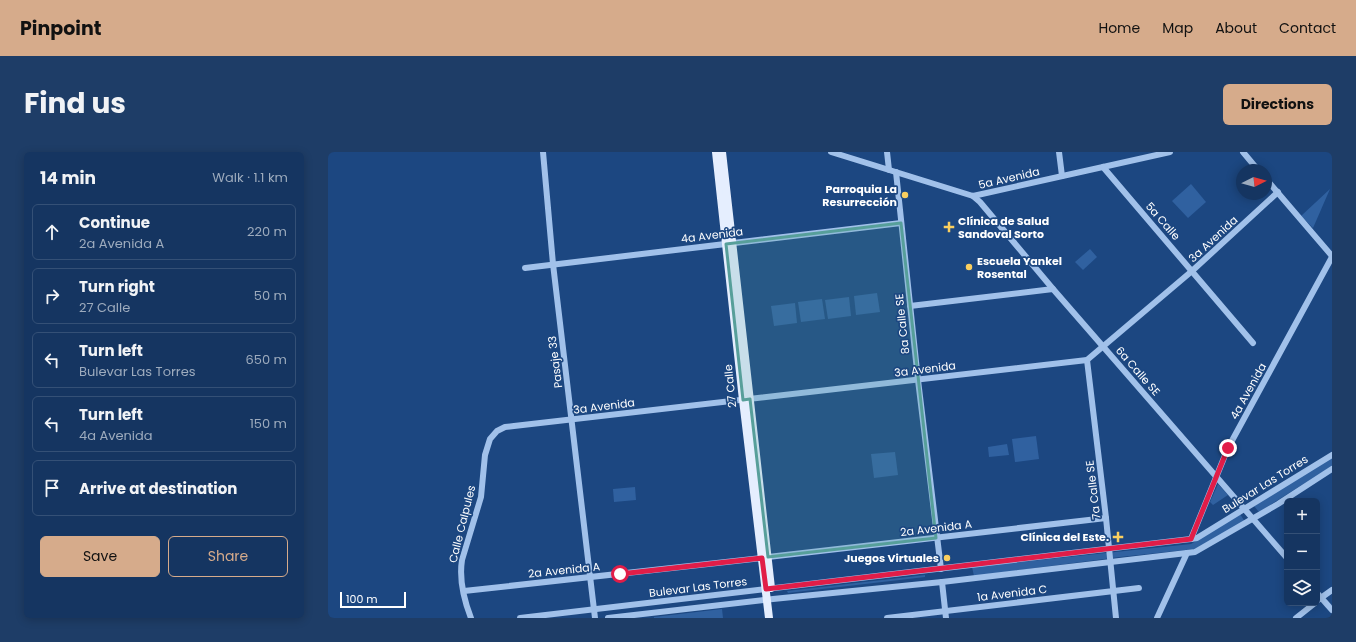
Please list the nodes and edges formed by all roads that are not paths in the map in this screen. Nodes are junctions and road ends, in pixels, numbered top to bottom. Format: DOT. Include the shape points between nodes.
graph roads {
  1 [pos="543,152"];
  2 [pos="716,152"];
  3 [pos="722,152"];
  4 [pos="831,152"];
  5 [pos="887,152"];
  6 [pos="1059,152"];
  7 [pos="1170,152"];
  8 [pos="1243,152"];
  9 [pos="1253,164"];
  10 [pos="1103,167"];
  11 [pos="889,170"];
  12 [pos="896,172"];
  13 [pos="1062,176"];
  14 [pos="1272,186"];
  15 [pos="1278,192"];
  16 [pos="973,196"];
  17 [pos="901,223"];
  18 [pos="729,243"];
  19 [pos="1332,256"];
  20 [pos="553,264"];
  21 [pos="525,268"];
  22 [pos="1192,271"];
  23 [pos="1053,289"];
  24 [pos="910,306"];
  25 [pos="1253,343"];
  26 [pos="1104,347"];
  27 [pos="1087,360"];
  28 [pos="918,380"];
  29 [pos="746,400"];
  30 [pos="572,420"];
  31 [pos="514,426"];
  32 [pos="1332,455"];
  33 [pos="1332,469"];
  34 [pos="1216,475"];
  35 [pos="1244,509"];
  36 [pos="1106,518"];
  37 [pos="1252,519"];
  38 [pos="936,538"];
  39 [pos="1191,539"];
  40 [pos="1109,550"];
  41 [pos="1187,553"];
  42 [pos="1284,555"];
  43 [pos="765,558"];
  44 [pos="1110,562"];
  45 [pos="941,569"];
  46 [pos="590,577"];
  47 [pos="942,582"];
  48 [pos="1139,588"];
  49 [pos="769,589"];
  50 [pos="1332,590"];
  51 [pos="464,591"];
  52 [pos="1114,591"];
  53 [pos="1320,598"];
  54 [pos="773,599"];
  55 [pos="1320,601"];
  56 [pos="1310,606"];
  57 [pos="594,610"];
  58 [pos="1332,610"];
  59 [pos="945,611"];
  60 [pos="471,618"];
  61 [pos="520,618"];
  62 [pos="595,618"];
  63 [pos="608,618"];
  64 [pos="770,618"];
  65 [pos="775,618"];
  66 [pos="887,618"];
  67 [pos="946,618"];
  68 [pos="1116,618"];
  69 [pos="1157,618"];
  70 [pos="1296,618"];
  1 -- 20 [label="street, Pasaje 33"];
  2 -- 18 [label="main road, 27 Calle"];
  3 -- 18 [label="main road, 27 Calle"];
  4 -- 11 [label="street, 5a Avenida"];
  5 -- 11 [label="street"];
  6 -- 13 [label="street"];
  7 -- 10 [label="street, 5a Avenida"];
  8 -- 9 [label="street"];
  10 -- 13 [label="street, 5a Avenida"];
  10 -- 22 [label="street, 5a Calle"];
  11 -- 12 [label="street, 5a Avenida"];
  12 -- 16 [label="street, 5a Avenida"];
  12 -- 17 [label="street, 8a Calle SE"];
  13 -- 16 [label="street, 5a Avenida"];
  14 -- 15 [label="street"];
  15 -- 19 [label="street"];
  15 -- 22 [label="street, 3a Avenida"];
  16 -- 23 [label="street, 6a Calle SE"];
  17 -- 18 [label="street, 4a Avenida"];
  17 -- 24 [label="street, 8a Calle SE"];
  18 -- 20 [label="street, 4a Avenida"];
  18 -- 29 [label="main road, 27 Calle"];
  19 -- 34 [label="street, 4a Avenida" via="1228,448"];
  20 -- 21 [label="street, 4a Avenida"];
  20 -- 30 [label="street, Pasaje 33"];
  22 -- 25 [label="street, 5a Calle"];
  22 -- 26 [label="street, 3a Avenida"];
  23 -- 24 [label="street"];
  23 -- 26 [label="street, 6a Calle SE"];
  24 -- 28 [label="street, 8a Calle SE"];
  26 -- 27 [label="street, 3a Avenida"];
  26 -- 34 [label="street, 6a Calle SE"];
  27 -- 28 [label="street, 3a Avenida"];
  27 -- 36 [label="street, 7a Calle SE"];
  28 -- 29 [label="street, 3a Avenida"];
  28 -- 38 [label="street, 8a Calle SE"];
  29 -- 30 [label="street, 3a Avenida"];
  29 -- 43 [label="main road, 27 Calle"];
  30 -- 31 [label="street, 3a Avenida"];
  30 -- 46 [label="street, Pasaje 33"];
  31 -- 51 [label="street, Calle Calpules" via="497,431 490,439 481,497 462,560"];
  32 -- 35 [label="street, Bulevar Las Torres"];
  33 -- 37 [label="street, Bulevar Las Torres"];
  34 -- 35 [label="street, 6a Calle SE"];
  34 -- 39 [label="street, 4a Avenida"];
  35 -- 37 [label="street, 6a Calle SE"];
  35 -- 39 [label="street, Bulevar Las Torres" via="1197,538"];
  36 -- 38 [label="street, 2a Avenida A"];
  36 -- 40 [label="street, 7a Calle SE"];
  37 -- 41 [label="street, Bulevar Las Torres" via="1200,549"];
  37 -- 42 [label="street, 6a Calle SE"];
  38 -- 43 [label="street, 2a Avenida A"];
  38 -- 45 [label="street, 8a Calle SE"];
  39 -- 40 [label="street, Bulevar Las Torres"];
  40 -- 44 [label="street, 7a Calle SE"];
  40 -- 45 [label="street, Bulevar Las Torres"];
  41 -- 44 [label="street, Bulevar Las Torres"];
  41 -- 69 [label="street"];
  43 -- 46 [label="street, 2a Avenida A"];
  43 -- 49 [label="main road, 27 Calle"];
  44 -- 47 [label="street, Bulevar Las Torres"];
  44 -- 52 [label="street, 7a Calle SE"];
  45 -- 49 [label="street, Bulevar Las Torres"];
  46 -- 51 [label="street, 2a Avenida A"];
  46 -- 57 [label="street, Pasaje 33"];
  47 -- 54 [label="street, Bulevar Las Torres"];
  47 -- 59 [label="street"];
  48 -- 52 [label="street, 1a Avenida C"];
  49 -- 54 [label="main road, 27 Calle"];
  49 -- 57 [label="street, Bulevar Las Torres"];
  50 -- 53 [label="street"];
  51 -- 60 [label="street, Calle Calpules"];
  52 -- 59 [label="street, 1a Avenida C"];
  52 -- 68 [label="street, 7a Calle SE"];
  54 -- 63 [label="street, Bulevar Las Torres"];
  54 -- 64 [label="main road, 27 Calle"];
  54 -- 65 [label="main road, 27 Calle"];
  55 -- 58 [label="street"];
  56 -- 70 [label="street"];
  57 -- 61 [label="street, Bulevar Las Torres"];
  57 -- 62 [label="street, Pasaje 33"];
  59 -- 66 [label="street, 1a Avenida C"];
  59 -- 67 [label="street"];
}
